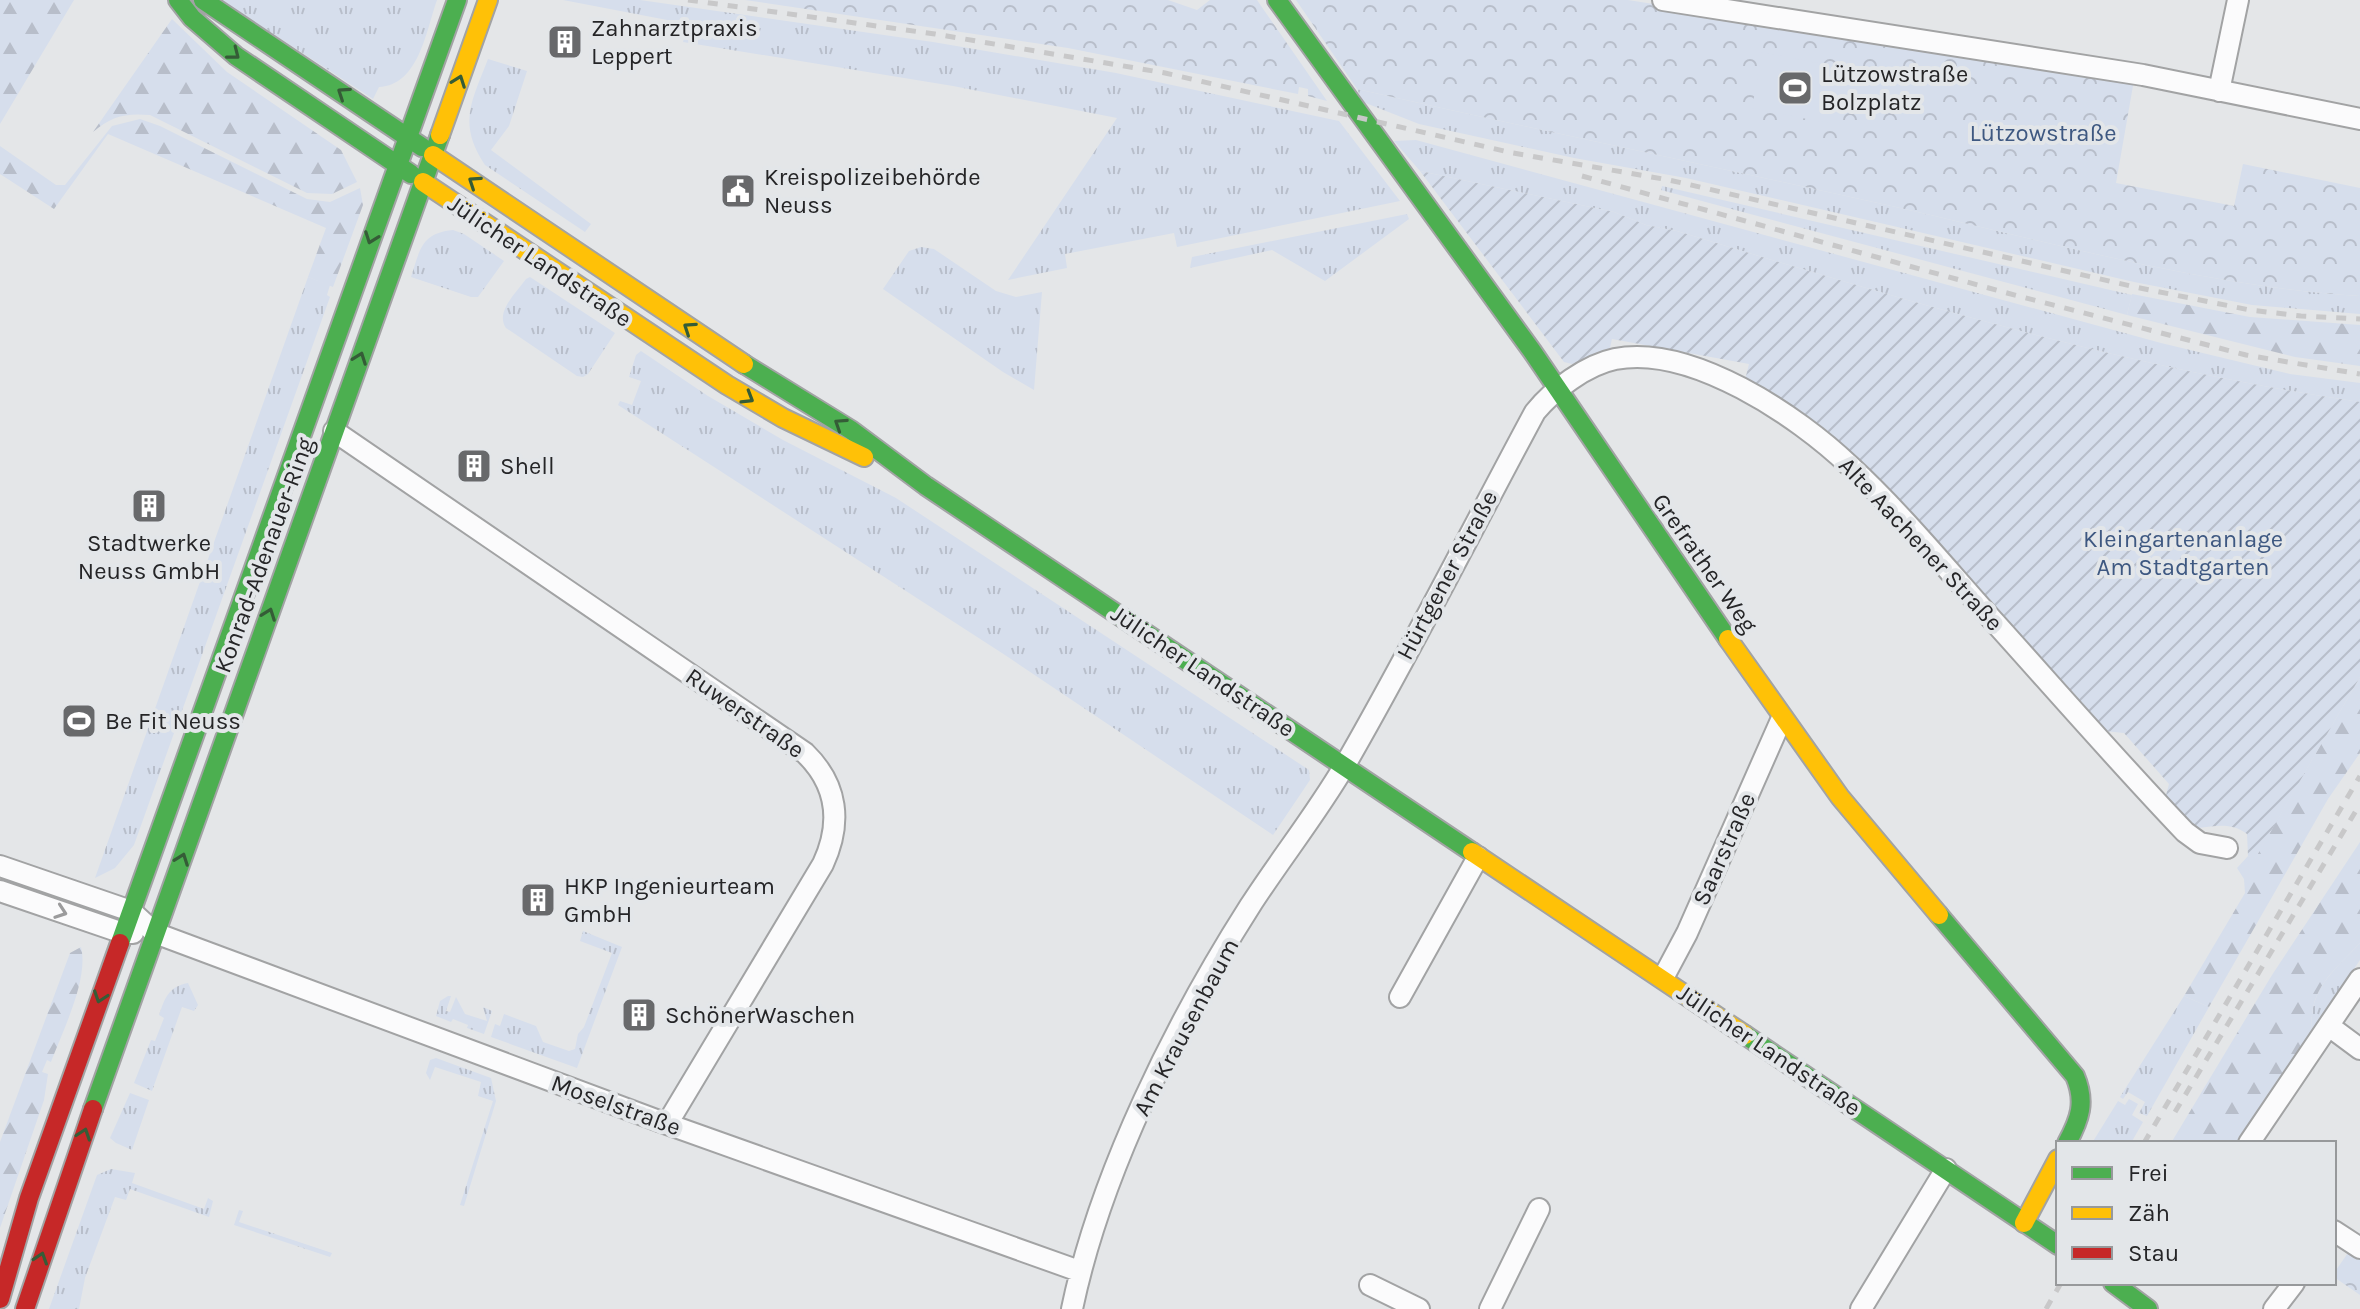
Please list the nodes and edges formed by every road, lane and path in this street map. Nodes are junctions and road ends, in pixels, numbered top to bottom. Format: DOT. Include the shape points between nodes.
graph roads {
  1 [pos="178,0"];
  2 [pos="203,0"];
  3 [pos="457,0"];
  4 [pos="488,0"];
  5 [pos="1277,0"];
  6 [pos="1663,0"];
  7 [pos="2238,0"];
  8 [pos="2219,91"];
  9 [pos="2360,119"];
  10 [pos="407,137"];
  11 [pos="433,155"];
  12 [pos="397,165"];
  13 [pos="423,182"];
  14 [pos="1558,391"];
  15 [pos="334,431"];
  16 [pos="926,486"];
  17 [pos="1782,718"];
  18 [pos="1344,767"];
  19 [pos="2227,848"];
  20 [pos="1478,857"];
  21 [pos="0,866"];
  22 [pos="0,891"];
  23 [pos="131,911"];
  24 [pos="123,933"];
  25 [pos="155,933"];
  26 [pos="1663,978"];
  27 [pos="2360,979"];
  28 [pos="1400,997"];
  29 [pos="2329,1026"];
  30 [pos="2360,1049"];
  31 [pos="667,1124"];
  32 [pos="2068,1141"];
  33 [pos="2250,1141"];
  34 [pos="2056,1163"];
  35 [pos="1946,1169"];
  36 [pos="1539,1209"];
  37 [pos="2024,1223"];
  38 [pos="2336,1232"];
  39 [pos="2056,1244"];
  40 [pos="2360,1248"];
  41 [pos="1079,1271"];
  42 [pos="1370,1285"];
  43 [pos="2114,1285"];
  44 [pos="2292,1285"];
  45 [pos="0,1299"];
  46 [pos="2126,1302"];
  47 [pos="25,1309"];
  48 [pos="1072,1309"];
  49 [pos="1419,1309"];
  50 [pos="1489,1309"];
  51 [pos="1861,1309"];
  52 [pos="2148,1309"];
  53 [pos="2274,1309"];
  1 -- 12 [label="main road, Jülicher Landstraße, one-way" via="236,56"];
  10 -- 2 [label="main road, Jülicher Landstraße, one-way"];
  3 -- 10 [label="main road, Konrad-Adenauer-Ring"];
  11 -- 4 [label="main road, Konrad-Adenauer-Ring, one-way"];
  5 -- 14 [label="main road, Grefrather Weg"];
  6 -- 8 [label="street"];
  7 -- 8 [label="street"];
  8 -- 9 [label="street"];
  10 -- 11 [label="main road, Jülicher Landstraße"];
  10 -- 12 [label="main road, Konrad-Adenauer-Ring"];
  11 -- 13 [label="main road, Konrad-Adenauer-Ring"];
  16 -- 11 [label="main road, Jülicher Landstraße, one-way" via="841,424"];
  12 -- 13 [label="main road, Jülicher Landstraße"];
  12 -- 23 [label="main road, Konrad-Adenauer-Ring, one-way"];
  15 -- 13 [label="main road, Konrad-Adenauer-Ring, one-way"];
  13 -- 16 [label="main road, Jülicher Landstraße, one-way" via="768,410"];
  14 -- 17 [label="main road, Grefrather Weg"];
  14 -- 18 [label="street, Hürtgener Straße" via="1535,412"];
  14 -- 19 [label="street, Alte Aachener Straße" via="1595,366 1636,358 1716,376 1789,416 1849,464 1900,515 2185,832 2200,843"];
  25 -- 15 [label="main road, Konrad-Adenauer-Ring, one-way"];
  15 -- 31 [label="street, Ruwerstraße" via="805,753 828,782 835,832 823,864"];
  16 -- 18 [label="main road, Jülicher Landstraße"];
  17 -- 26 [label="street, Saarstraße"];
  17 -- 32 [label="main road, Grefrather Weg" via="1840,797 2075,1076 2084,1100"];
  18 -- 20 [label="main road, Jülicher Landstraße"];
  18 -- 41 [label="street, Am Krausenbaum" via="1250,907 1186,1015 1123,1152"];
  20 -- 26 [label="main road, Jülicher Landstraße"];
  20 -- 28 [label="street"];
  21 -- 23 [label="street, Moselstraße"];
  22 -- 24 [label="street, Moselstraße, one-way"];
  23 -- 24 [label="main road, Konrad-Adenauer-Ring"];
  23 -- 25 [label="street, Moselstraße"];
  24 -- 25 [label="street, Moselstraße"];
  24 -- 45 [label="main road, Konrad-Adenauer-Ring, one-way" via="29,1198"];
  25 -- 31 [label="street, Moselstraße"];
  47 -- 25 [label="main road, Konrad-Adenauer-Ring, one-way"];
  26 -- 35 [label="main road, Jülicher Landstraße"];
  27 -- 29 [label="street"];
  29 -- 30 [label="street"];
  29 -- 33 [label="street"];
  31 -- 41 [label="street, Moselstraße"];
  34 -- 37 [label="main road"];
  35 -- 37 [label="main road, Jülicher Landstraße"];
  35 -- 51 [label="street"];
  36 -- 50 [label="street"];
  37 -- 39 [label="main road, Jülicher Landstraße"];
  38 -- 40 [label="street"];
  41 -- 48 [label="street, Am Krausenbaum"];
  42 -- 49 [label="street"];
  43 -- 46 [label="main road"];
  44 -- 53 [label="street"];
  46 -- 52 [label="main road"];
}
